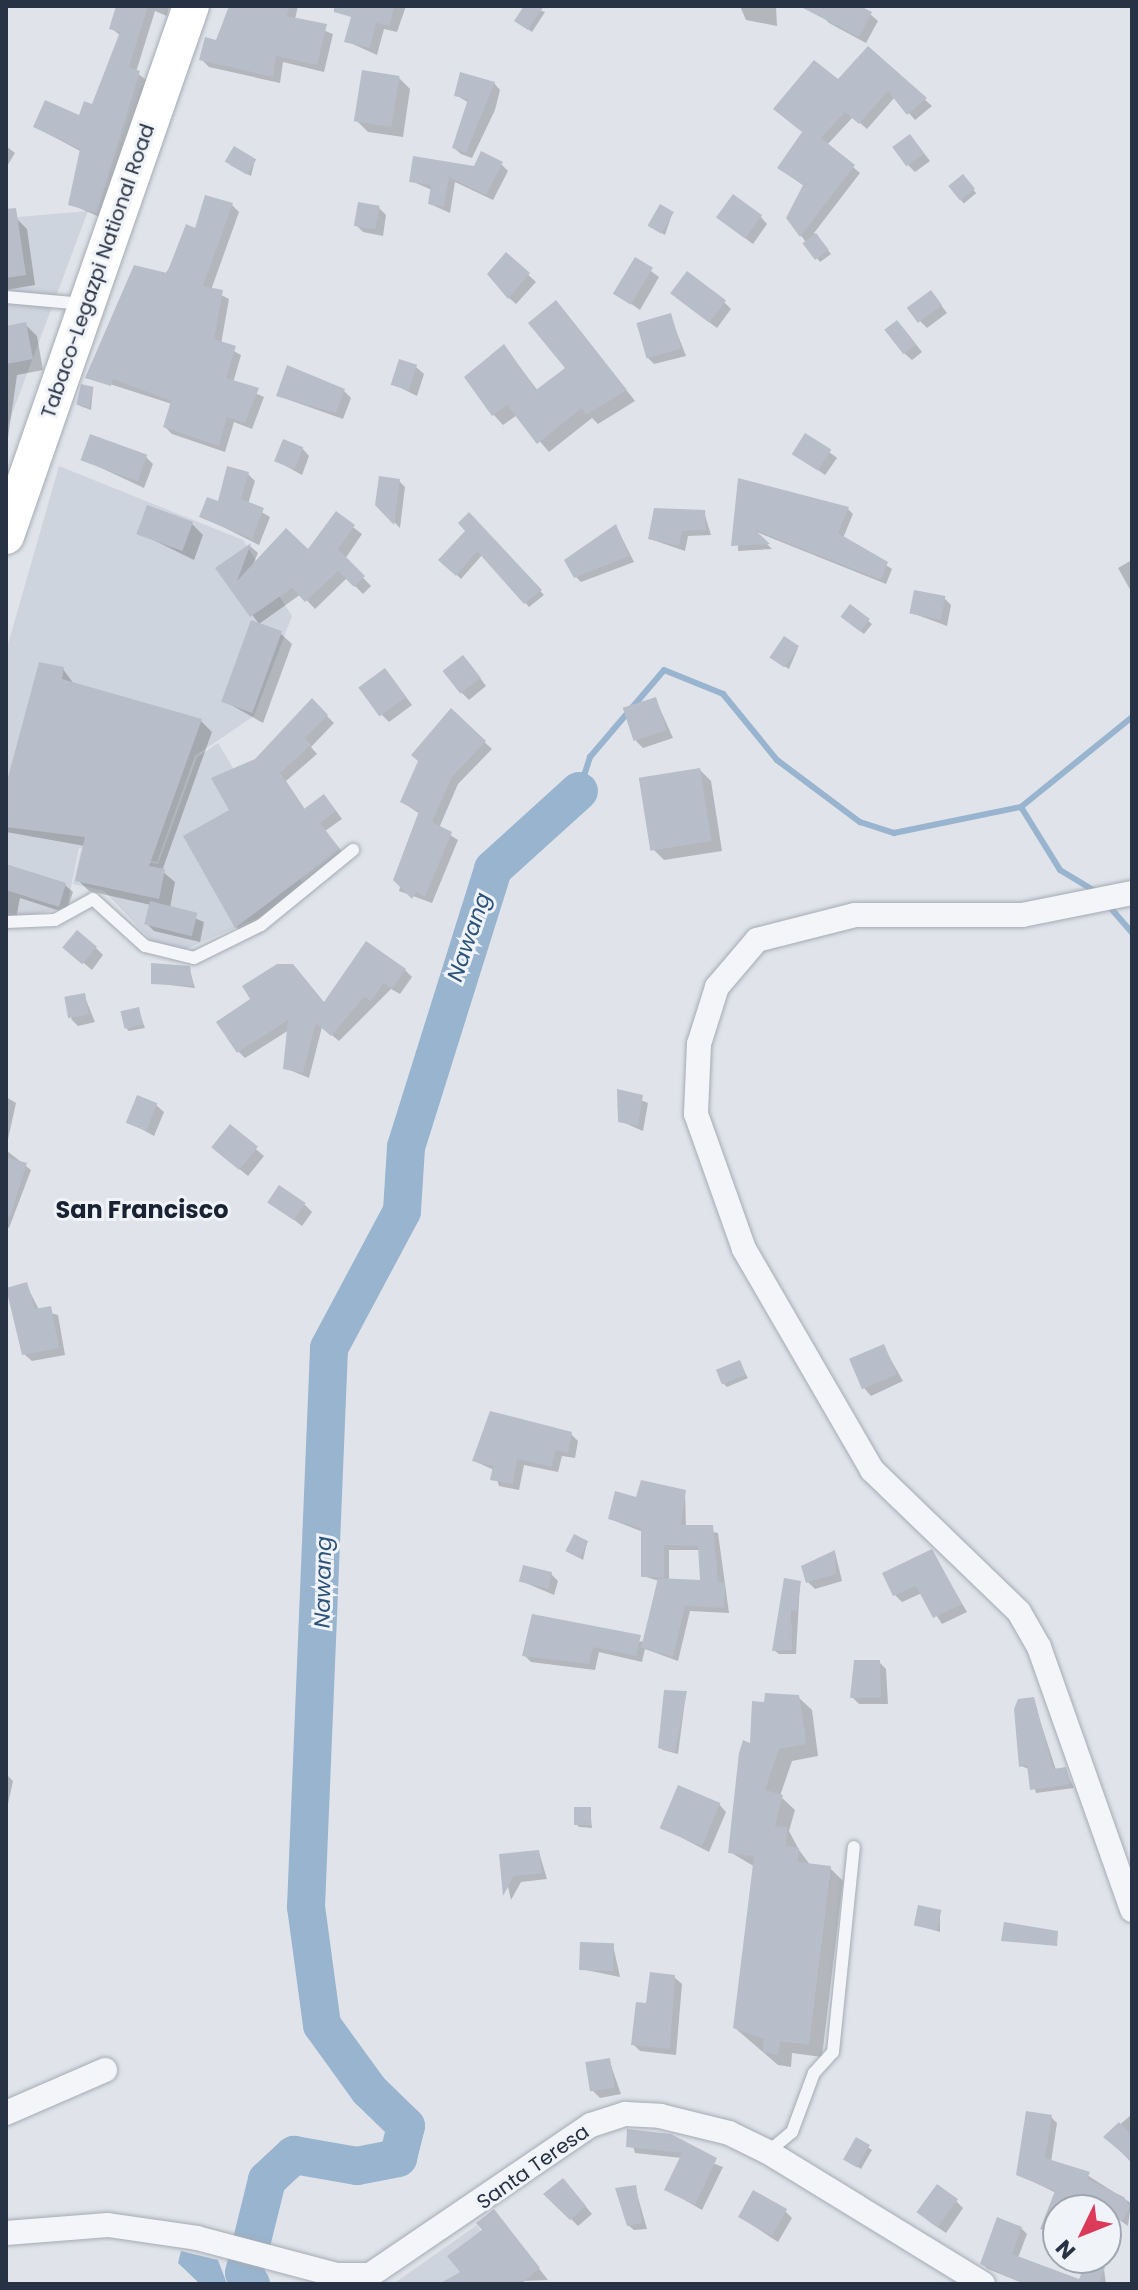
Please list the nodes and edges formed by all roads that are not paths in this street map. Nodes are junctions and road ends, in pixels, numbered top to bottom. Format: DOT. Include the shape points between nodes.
graph roads {
  1 [pos="191,6"];
  2 [pos="6,297"];
  3 [pos="87,304"];
  4 [pos="6,536"];
  5 [pos="353,850"];
  6 [pos="1132,893"];
  7 [pos="6,922"];
  8 [pos="854,1847"];
  9 [pos="1132,1910"];
  10 [pos="105,2070"];
  11 [pos="6,2113"];
  12 [pos="768,2152"];
  13 [pos="6,2233"];
  14 [pos="983,2284"];
  1 -- 3 [label="main road, Tabaco-Legazpi National Road"];
  2 -- 3 [label="lane"];
  3 -- 4 [label="main road, Tabaco-Legazpi National Road"];
  5 -- 7 [label="lane" via="261,925 194,958 145,946 93,899 55,920"];
  6 -- 9 [label="street" via="1077,909 855,915 757,940 717,987 699,1044 696,1114 744,1249 872,1470 1019,1612 1039,1647"];
  8 -- 12 [label="lane" via="833,2052 814,2073 792,2132"];
  10 -- 11 [label="street"];
  12 -- 13 [label="street, Santa Teresa" via="729,2133 625,2114 591,2125 394,2265 337,2275 197,2238 108,2225"];
  12 -- 14 [label="street, Santa Teresa"];
}
